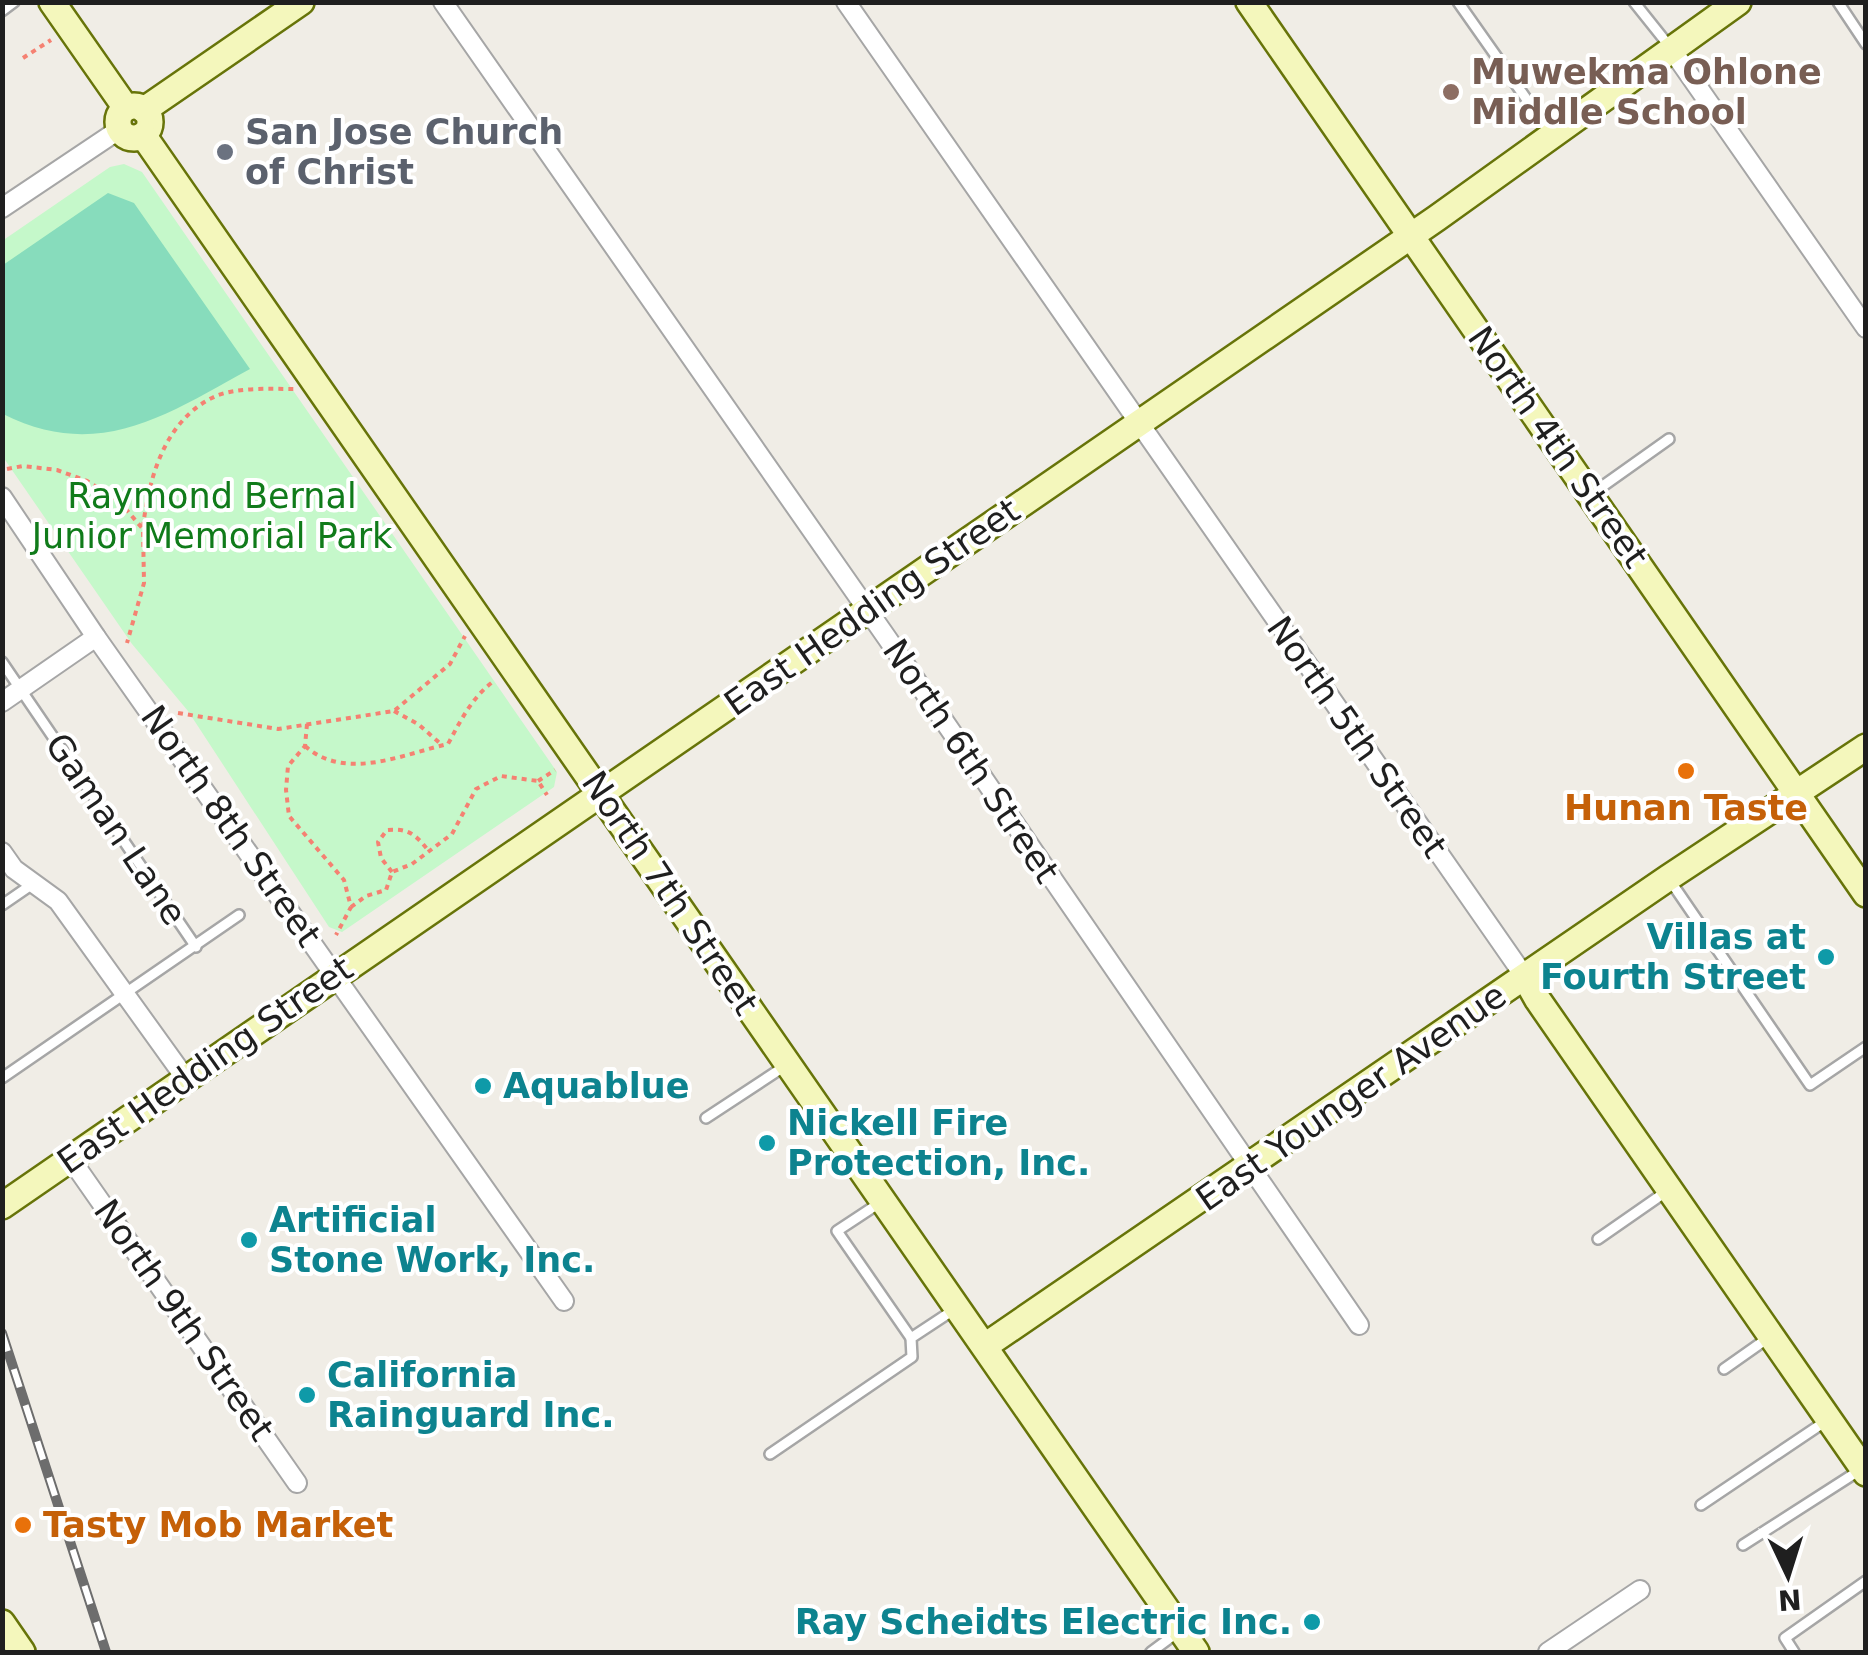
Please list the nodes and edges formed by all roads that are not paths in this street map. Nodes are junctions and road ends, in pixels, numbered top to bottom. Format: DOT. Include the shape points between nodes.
graph roads {
  1 [pos="14,2"];
  2 [pos="52,2"];
  3 [pos="301,2"];
  4 [pos="443,2"];
  5 [pos="846,2"];
  6 [pos="1249,2"];
  7 [pos="1458,2"];
  8 [pos="1634,2"];
  9 [pos="1738,2"];
  10 [pos="1838,2"];
  11 [pos="2,10"];
  12 [pos="1866,44"];
  13 [pos="1672,50"];
  14 [pos="134,120"];
  15 [pos="1551,134"];
  16 [pos="2,208"];
  17 [pos="1411,235"];
  18 [pos="1866,328"];
  19 [pos="1139,423"];
  20 [pos="1669,439"];
  21 [pos="1591,495"];
  22 [pos="2,497"];
  23 [pos="867,610"];
  24 [pos="96,638"];
  25 [pos="2,662"];
  26 [pos="21,689"];
  27 [pos="2,702"];
  28 [pos="1866,746"];
  29 [pos="600,794"];
  30 [pos="1797,794"];
  31 [pos="2,852"];
  32 [pos="1668,878"];
  33 [pos="34,883"];
  34 [pos="1866,894"];
  35 [pos="2,905"];
  36 [pos="240,916"];
  37 [pos="196,946"];
  38 [pos="336,974"];
  39 [pos="1525,977"];
  40 [pos="127,994"];
  41 [pos="1866,1047"];
  42 [pos="787,1064"];
  43 [pos="2,1078"];
  44 [pos="186,1079"];
  45 [pos="706,1118"];
  46 [pos="70,1158"];
  47 [pos="1248,1168"];
  48 [pos="1669,1190"];
  49 [pos="883,1200"];
  50 [pos="2,1206"];
  51 [pos="1598,1239"];
  52 [pos="564,1301"];
  53 [pos="958,1307"];
  54 [pos="1358,1325"];
  55 [pos="1770,1336"];
  56 [pos="910,1338"];
  57 [pos="985,1346"];
  58 [pos="1724,1368"];
  59 [pos="1828,1419"];
  60 [pos="770,1454"];
  61 [pos="1864,1471"];
  62 [pos="297,1483"];
  63 [pos="1701,1505"];
  64 [pos="1743,1545"];
  65 [pos="1866,1581"];
  66 [pos="1640,1590"];
  67 [pos="2,1623"];
  68 [pos="1180,1630"];
  69 [pos="22,1652"];
  70 [pos="1152,1652"];
  71 [pos="1196,1652"];
  72 [pos="1548,1652"];
  73 [pos="1794,1652"];
  1 -- 11 [label="lane"];
  2 -- 14 [label="street, North 7th Street"];
  3 -- 14 [label="street"];
  4 -- 23 [label="street, North 6th Street"];
  5 -- 19 [label="street, North 5th Street"];
  6 -- 17 [label="street, North 4th Street"];
  7 -- 15 [label="lane"];
  8 -- 13 [label="lane"];
  9 -- 13 [label="street, East Hedding Street"];
  10 -- 12 [label="lane"];
  13 -- 15 [label="street, East Hedding Street"];
  13 -- 18 [label="street"];
  14 -- 16 [label="street"];
  14 -- 29 [label="street, North 7th Street"];
  15 -- 17 [label="street, East Hedding Street"];
  17 -- 19 [label="street, East Hedding Street"];
  17 -- 21 [label="street, North 4th Street"];
  19 -- 23 [label="street, East Hedding Street"];
  19 -- 39 [label="street, North 5th Street"];
  20 -- 21 [label="lane"];
  21 -- 30 [label="street, North 4th Street"];
  22 -- 24 [label="street, North 8th Street"];
  23 -- 29 [label="street, East Hedding Street"];
  23 -- 47 [label="street, North 6th Street"];
  24 -- 26 [label="street"];
  24 -- 38 [label="street, North 8th Street"];
  25 -- 26 [label="lane, Gaman Lane"];
  26 -- 27 [label="street"];
  26 -- 37 [label="lane, Gaman Lane"];
  28 -- 30 [label="street, East Younger Avenue"];
  29 -- 38 [label="street, East Hedding Street"];
  29 -- 42 [label="street, North 7th Street"];
  30 -- 32 [label="street, East Younger Avenue"];
  30 -- 34 [label="street, North 4th Street"];
  31 -- 33 [label="street"];
  32 -- 39 [label="street, East Younger Avenue"];
  32 -- 41 [label="lane" via="1810,1086"];
  33 -- 35 [label="lane"];
  33 -- 40 [label="street" via="58,901"];
  36 -- 37 [label="lane"];
  37 -- 40 [label="lane"];
  38 -- 44 [label="street, East Hedding Street"];
  38 -- 52 [label="street, North 8th Street"];
  39 -- 47 [label="street, East Younger Avenue"];
  39 -- 48 [label="street, North 5th Street"];
  40 -- 43 [label="lane"];
  40 -- 44 [label="street"];
  42 -- 45 [label="lane"];
  42 -- 49 [label="street, North 7th Street"];
  44 -- 46 [label="street, East Hedding Street"];
  46 -- 50 [label="street, East Hedding Street"];
  46 -- 62 [label="street, North 9th Street"];
  47 -- 54 [label="street, North 6th Street"];
  47 -- 57 [label="street, East Younger Avenue"];
  48 -- 51 [label="lane"];
  48 -- 55 [label="street, North 5th Street"];
  49 -- 53 [label="street, North 7th Street"];
  49 -- 56 [label="lane" via="837,1231"];
  53 -- 56 [label="lane"];
  53 -- 57 [label="street, North 7th Street"];
  55 -- 58 [label="lane"];
  55 -- 59 [label="street, North 5th Street"];
  56 -- 60 [label="lane" via="912,1357"];
  57 -- 68 [label="street, North 7th Street"];
  59 -- 61 [label="street, North 5th Street"];
  59 -- 63 [label="lane"];
  61 -- 64 [label="lane"];
  65 -- 73 [label="lane" via="1785,1638"];
  66 -- 72 [label="street"];
  67 -- 69 [label="street"];
  68 -- 70 [label="lane"];
  68 -- 71 [label="street, North 7th Street"];
}
